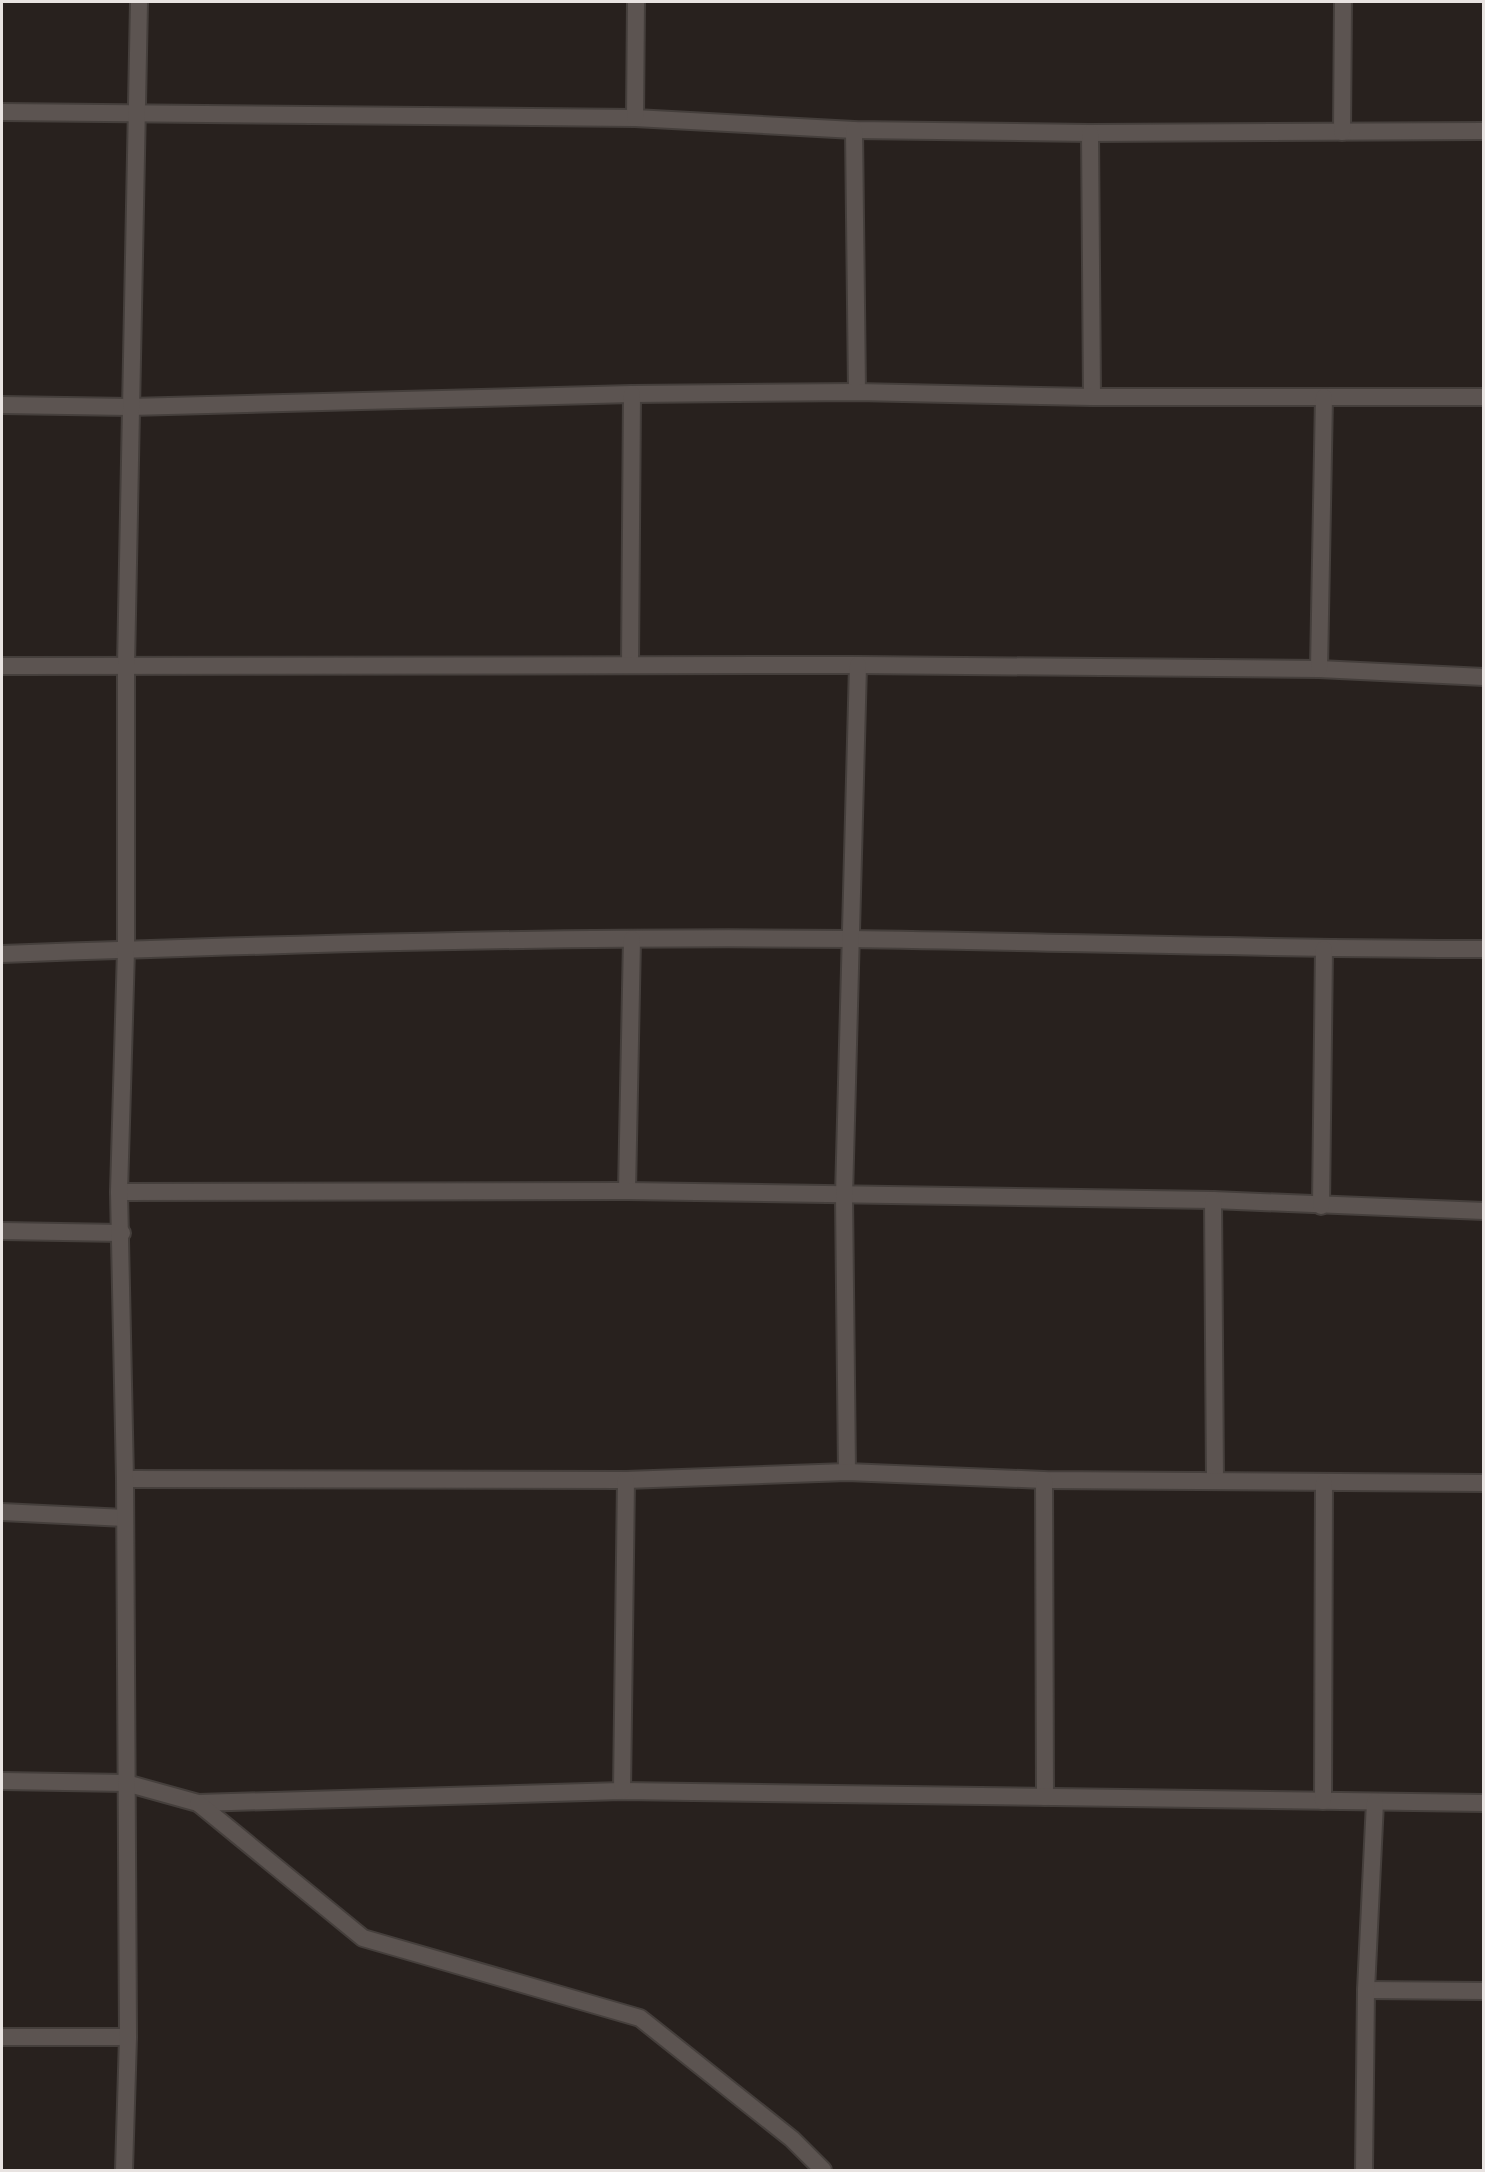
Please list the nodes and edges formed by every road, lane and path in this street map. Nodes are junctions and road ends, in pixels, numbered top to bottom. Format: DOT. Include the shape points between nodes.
graph roads {
  1 [pos="139,2"];
  2 [pos="636,2"];
  3 [pos="1343,2"];
  4 [pos="2,112"];
  5 [pos="136,113"];
  6 [pos="635,118"];
  7 [pos="854,130"];
  8 [pos="1484,131"];
  9 [pos="1342,132"];
  10 [pos="1090,133"];
  11 [pos="857,392"];
  12 [pos="632,394"];
  13 [pos="1092,397"];
  14 [pos="1324,397"];
  15 [pos="1484,397"];
  16 [pos="2,405"];
  17 [pos="130,407"];
  18 [pos="126,665"];
  19 [pos="630,665"];
  20 [pos="858,665"];
  21 [pos="2,666"];
  22 [pos="1318,669"];
  23 [pos="1484,676"];
  24 [pos="632,939"];
  25 [pos="849,939"];
  26 [pos="1324,949"];
  27 [pos="126,950"];
  28 [pos="1484,950"];
  29 [pos="2,954"];
  30 [pos="627,1191"];
  31 [pos="119,1192"];
  32 [pos="844,1196"];
  33 [pos="1213,1200"];
  34 [pos="1321,1206"];
  35 [pos="1484,1211"];
  36 [pos="2,1231"];
  37 [pos="122,1233"];
  38 [pos="847,1472"];
  39 [pos="124,1479"];
  40 [pos="626,1480"];
  41 [pos="1044,1480"];
  42 [pos="1215,1481"];
  43 [pos="1324,1483"];
  44 [pos="1484,1483"];
  45 [pos="2,1512"];
  46 [pos="124,1518"];
  47 [pos="2,1781"];
  48 [pos="126,1783"];
  49 [pos="622,1791"];
  50 [pos="1045,1797"];
  51 [pos="1323,1802"];
  52 [pos="1375,1802"];
  53 [pos="198,1803"];
  54 [pos="1484,1803"];
  55 [pos="1366,1990"];
  56 [pos="1484,1991"];
  57 [pos="2,2037"];
  58 [pos="128,2037"];
  59 [pos="124,2170"];
  60 [pos="823,2170"];
  61 [pos="1364,2170"];
  1 -- 5 [label="street"];
  2 -- 6 [label="street"];
  3 -- 9 [label="street"];
  4 -- 5 [label="street"];
  5 -- 6 [label="street"];
  5 -- 17 [label="street"];
  6 -- 7 [label="street"];
  7 -- 10 [label="street"];
  7 -- 11 [label="street"];
  8 -- 9 [label="street"];
  9 -- 10 [label="street"];
  10 -- 13 [label="street"];
  11 -- 12 [label="street"];
  11 -- 13 [label="street"];
  12 -- 17 [label="street"];
  12 -- 19 [label="street"];
  13 -- 14 [label="street"];
  14 -- 15 [label="street"];
  14 -- 22 [label="street"];
  16 -- 17 [label="street"];
  17 -- 18 [label="street"];
  18 -- 19 [label="street"];
  18 -- 21 [label="street"];
  18 -- 27 [label="street"];
  19 -- 20 [label="street"];
  20 -- 22 [label="street"];
  20 -- 25 [label="street"];
  22 -- 23 [label="street"];
  24 -- 25 [label="street"];
  24 -- 27 [label="street"];
  24 -- 30 [label="street"];
  25 -- 26 [label="street"];
  25 -- 32 [label="street"];
  26 -- 28 [label="street"];
  26 -- 34 [label="street"];
  27 -- 29 [label="street"];
  27 -- 31 [label="street"];
  30 -- 31 [label="street"];
  30 -- 32 [label="street"];
  31 -- 37 [label="street"];
  32 -- 33 [label="street"];
  32 -- 38 [label="street"];
  33 -- 34 [label="street"];
  33 -- 42 [label="street"];
  34 -- 35 [label="street"];
  36 -- 37 [label="street"];
  37 -- 39 [label="street"];
  38 -- 40 [label="street"];
  38 -- 41 [label="street"];
  39 -- 40 [label="street"];
  39 -- 46 [label="street"];
  40 -- 49 [label="street"];
  41 -- 42 [label="street"];
  41 -- 50 [label="street"];
  42 -- 43 [label="street"];
  43 -- 44 [label="street"];
  43 -- 51 [label="street"];
  45 -- 46 [label="street"];
  46 -- 48 [label="street"];
  47 -- 48 [label="street"];
  48 -- 53 [label="street"];
  48 -- 58 [label="street"];
  49 -- 50 [label="street"];
  49 -- 53 [label="street"];
  50 -- 51 [label="street"];
  51 -- 52 [label="street"];
  52 -- 54 [label="street"];
  52 -- 55 [label="street"];
  53 -- 60 [label="street" via="363,1938 640,2018 792,2139"];
  55 -- 56 [label="street"];
  55 -- 61 [label="street"];
  57 -- 58 [label="street"];
  58 -- 59 [label="street"];
}
